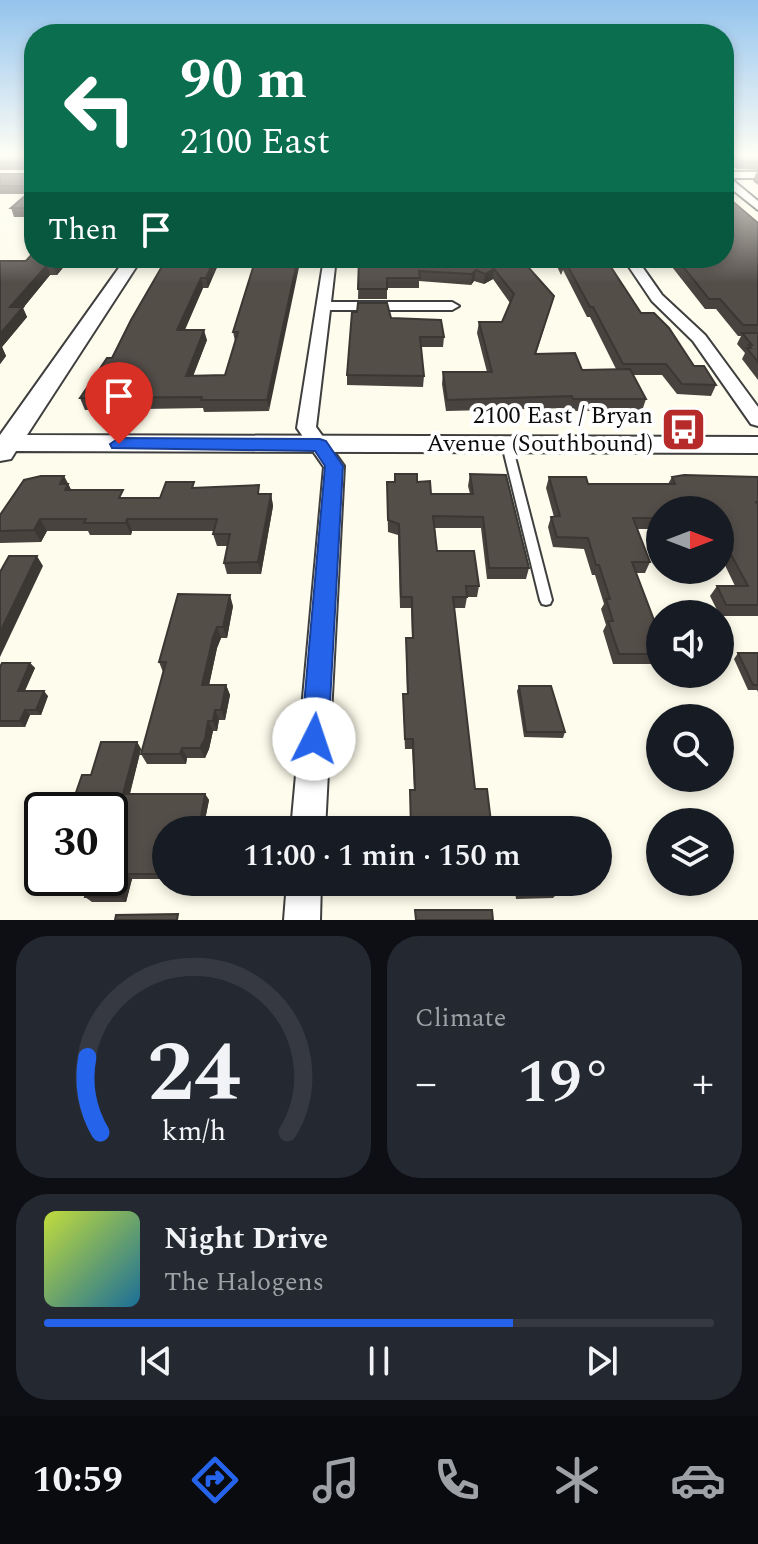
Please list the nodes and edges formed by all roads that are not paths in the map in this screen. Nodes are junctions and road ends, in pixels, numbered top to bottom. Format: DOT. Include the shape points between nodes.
graph roads {
  1 [pos="127,268"];
  2 [pos="329,268"];
  3 [pos="636,268"];
  4 [pos="323,306"];
  5 [pos="452,306"];
  6 [pos="758,420"];
  7 [pos="320,445"];
  8 [pos="507,445"];
  9 [pos="758,445"];
  10 [pos="3,448"];
  11 [pos="546,600"];
  12 [pos="309,816"];
  13 [pos="303,896"];
  14 [pos="302,920"];
  1 -- 10 [label="street"];
  2 -- 4 [label="street"];
  3 -- 6 [label="street" via="657,298 699,338"];
  4 -- 5 [label="street"];
  4 -- 7 [label="street" via="306,428"];
  7 -- 8 [label="street"];
  7 -- 10 [label="street"];
  7 -- 12 [label="street" via="334,466"];
  8 -- 9 [label="street"];
  8 -- 11 [label="lane"];
  13 -- 14 [label="street"];
}
